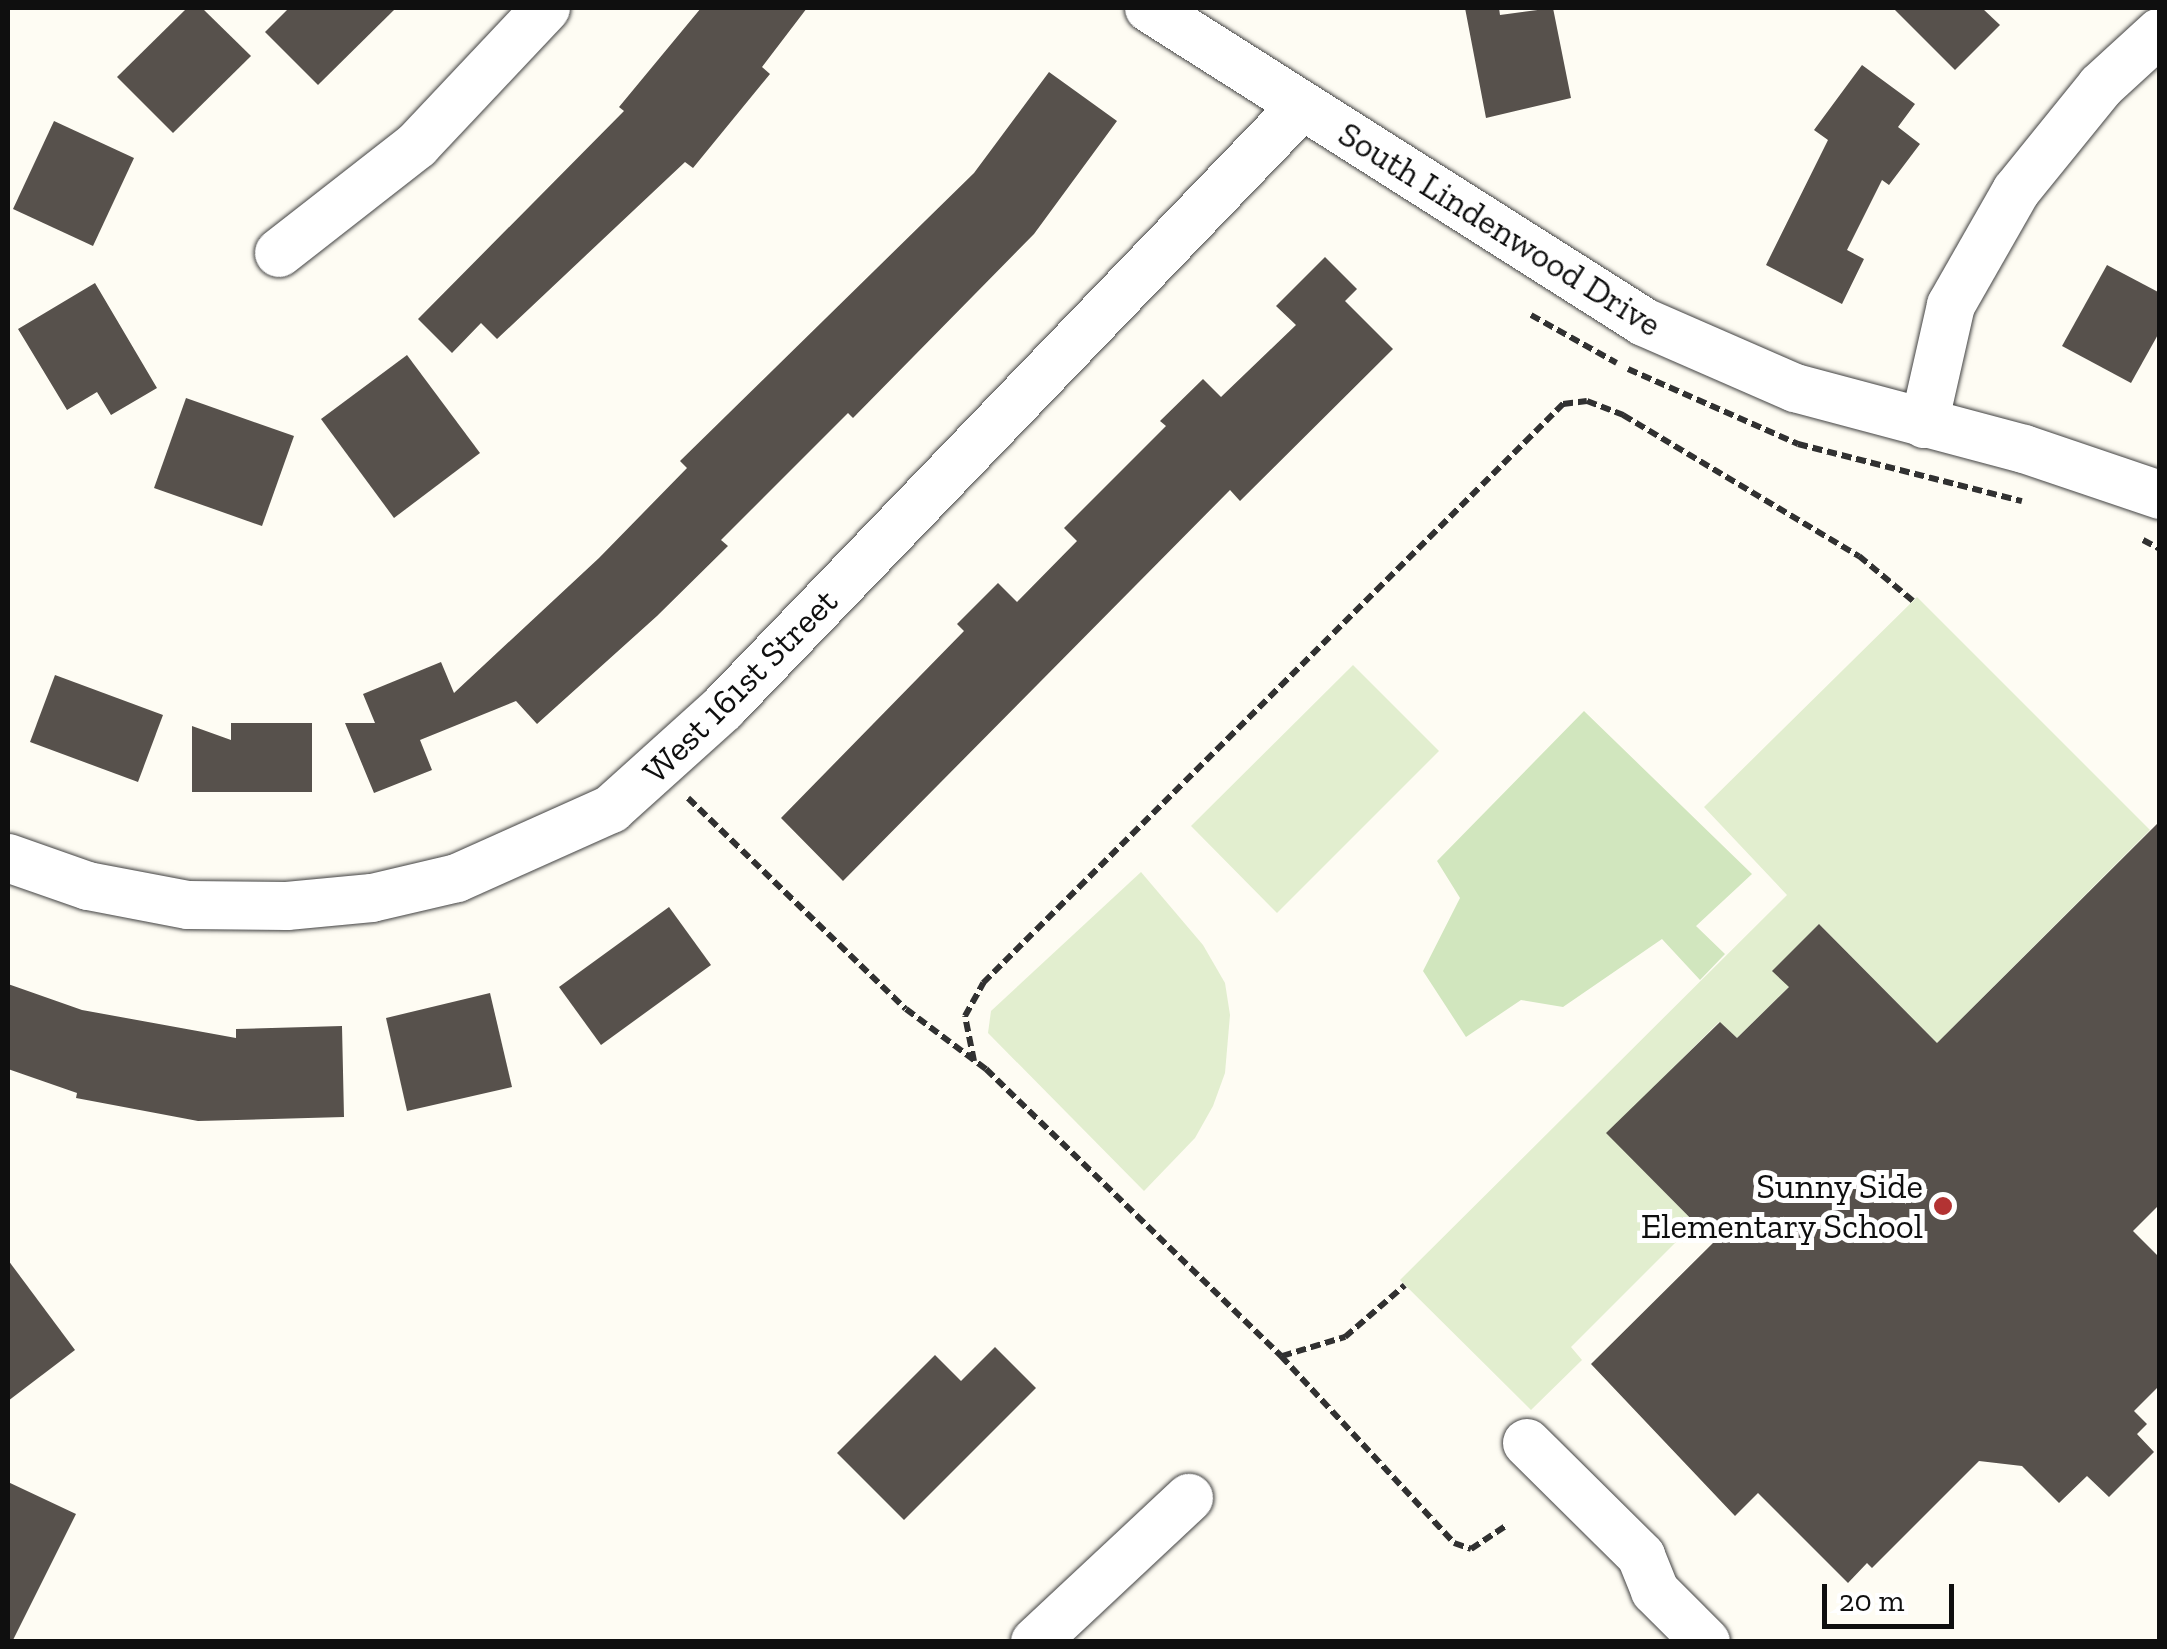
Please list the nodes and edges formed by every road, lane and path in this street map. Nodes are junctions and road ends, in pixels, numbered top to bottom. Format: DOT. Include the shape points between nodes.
graph roads {
  1 [pos="546,8"];
  2 [pos="1149,8"];
  3 [pos="2160,32"];
  4 [pos="1302,106"];
  5 [pos="279,253"];
  6 [pos="1924,424"];
  7 [pos="2160,495"];
  8 [pos="1912,601"];
  9 [pos="680,790"];
  10 [pos="8,858"];
  11 [pos="974,1061"];
  12 [pos="1406,1285"];
  13 [pos="1281,1356"];
  14 [pos="1527,1443"];
  15 [pos="1189,1498"];
  16 [pos="1507,1525"];
  17 [pos="1035,1642"];
  18 [pos="1706,1642"];
  1 -- 5 [label="street" via="416,145"];
  2 -- 4 [label="street, South Lindenwood Drive"];
  3 -- 6 [label="street" via="2101,86 2016,190 1950,305"];
  4 -- 6 [label="street, South Lindenwood Drive" via="1644,322 1795,388"];
  4 -- 10 [label="street, West 161st Street" via="723,708 611,809 457,878 372,898 288,906 188,905 88,886"];
  6 -- 7 [label="street, South Lindenwood Drive"];
  8 -- 11 [label="path" via="1859,556 1623,415 1587,401 1563,404 983,984 964,1016"];
  9 -- 11 [label="path" via="906,1010"];
  11 -- 13 [label="path"];
  12 -- 13 [label="path" via="1345,1337"];
  13 -- 16 [label="path" via="1462,1550"];
  14 -- 18 [label="street" via="1641,1556 1656,1591"];
  15 -- 17 [label="street"];
}
